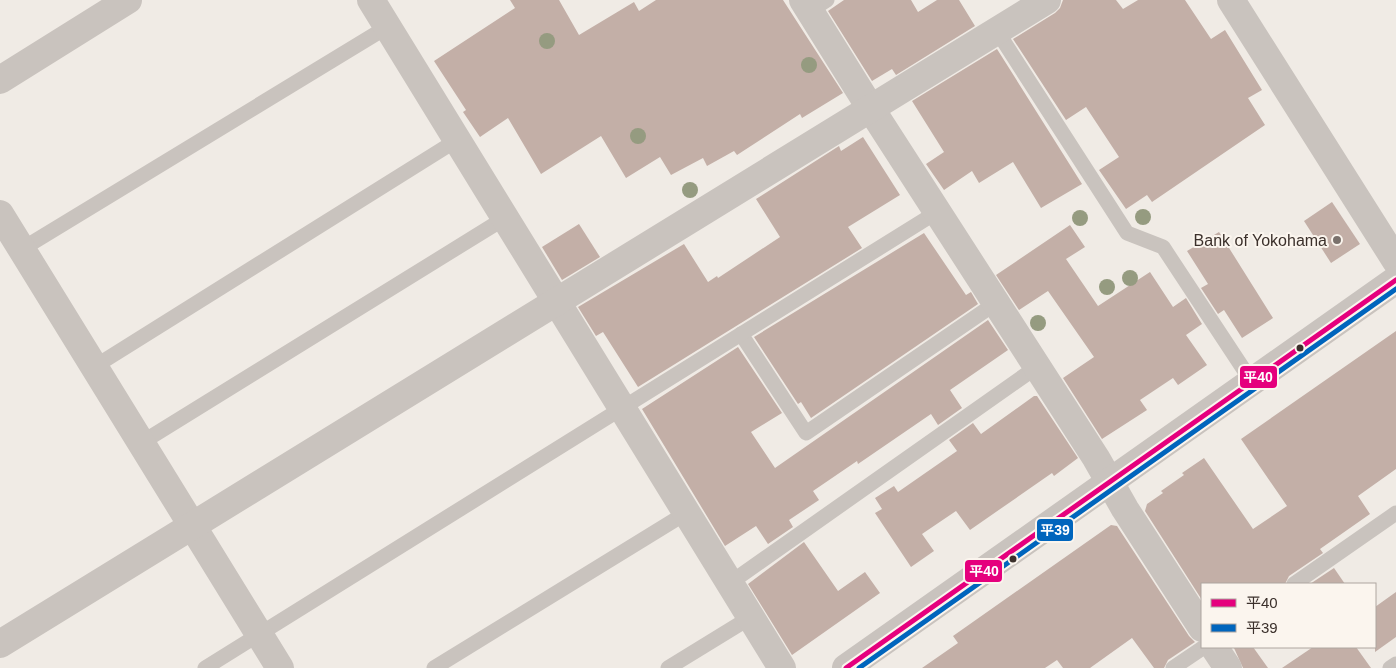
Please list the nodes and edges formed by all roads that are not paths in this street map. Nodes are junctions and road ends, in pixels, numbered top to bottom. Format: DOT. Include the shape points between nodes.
graph roads {
  1 [pos="128,0"];
  2 [pos="370,0"];
  3 [pos="1047,0"];
  4 [pos="1231,0"];
  5 [pos="813,4"];
  6 [pos="387,27"];
  7 [pos="997,31"];
  8 [pos="0,80"];
  9 [pos="871,110"];
  10 [pos="457,140"];
  11 [pos="937,212"];
  12 [pos="0,214"];
  13 [pos="505,218"];
  14 [pos="22,249"];
  15 [pos="1396,261"];
  16 [pos="1396,280"];
  17 [pos="556,302"];
  18 [pos="996,303"];
  19 [pos="741,334"];
  20 [pos="1038,366"];
  21 [pos="94,367"];
  22 [pos="1252,382"];
  23 [pos="622,408"];
  24 [pos="141,443"];
  25 [pos="1110,482"];
  26 [pos="686,513"];
  27 [pos="1396,513"];
  28 [pos="191,524"];
  29 [pos="730,583"];
  30 [pos="1295,583"];
  31 [pos="751,617"];
  32 [pos="1201,626"];
  33 [pos="260,635"];
  34 [pos="0,644"];
  35 [pos="1203,648"];
  36 [pos="1215,648"];
  37 [pos="1396,664"];
  38 [pos="205,668"];
  39 [pos="280,668"];
  40 [pos="434,668"];
  41 [pos="668,668"];
  42 [pos="782,668"];
  43 [pos="846,668"];
  44 [pos="1173,668"];
  45 [pos="1228,668"];
  46 [pos="1390,668"];
  1 -- 8 [label="street"];
  2 -- 6 [label="street"];
  3 -- 7 [label="street"];
  4 -- 15 [label="street"];
  5 -- 9 [label="street"];
  6 -- 10 [label="street"];
  6 -- 14 [label="lane"];
  7 -- 9 [label="street"];
  7 -- 22 [label="lane" via="1127,233 1163,247"];
  9 -- 11 [label="street"];
  9 -- 17 [label="street"];
  10 -- 13 [label="street"];
  10 -- 21 [label="lane"];
  11 -- 18 [label="street"];
  11 -- 19 [label="lane"];
  12 -- 14 [label="street"];
  13 -- 17 [label="street"];
  13 -- 24 [label="lane"];
  14 -- 21 [label="street"];
  16 -- 22 [label="street"];
  17 -- 23 [label="street"];
  17 -- 28 [label="street"];
  18 -- 19 [label="lane" via="806,433"];
  18 -- 20 [label="street"];
  19 -- 23 [label="lane"];
  20 -- 25 [label="street"];
  20 -- 29 [label="lane"];
  21 -- 24 [label="street"];
  22 -- 25 [label="street"];
  23 -- 26 [label="street"];
  23 -- 33 [label="lane"];
  24 -- 28 [label="street"];
  25 -- 32 [label="street"];
  25 -- 43 [label="street"];
  26 -- 29 [label="street"];
  26 -- 40 [label="lane"];
  27 -- 30 [label="lane"];
  28 -- 33 [label="street"];
  28 -- 34 [label="street"];
  29 -- 31 [label="street"];
  31 -- 41 [label="lane"];
  31 -- 42 [label="street"];
  33 -- 38 [label="lane"];
  33 -- 39 [label="street"];
  35 -- 44 [label="lane"];
  36 -- 45 [label="street"];
  37 -- 46 [label="lane"];
}
